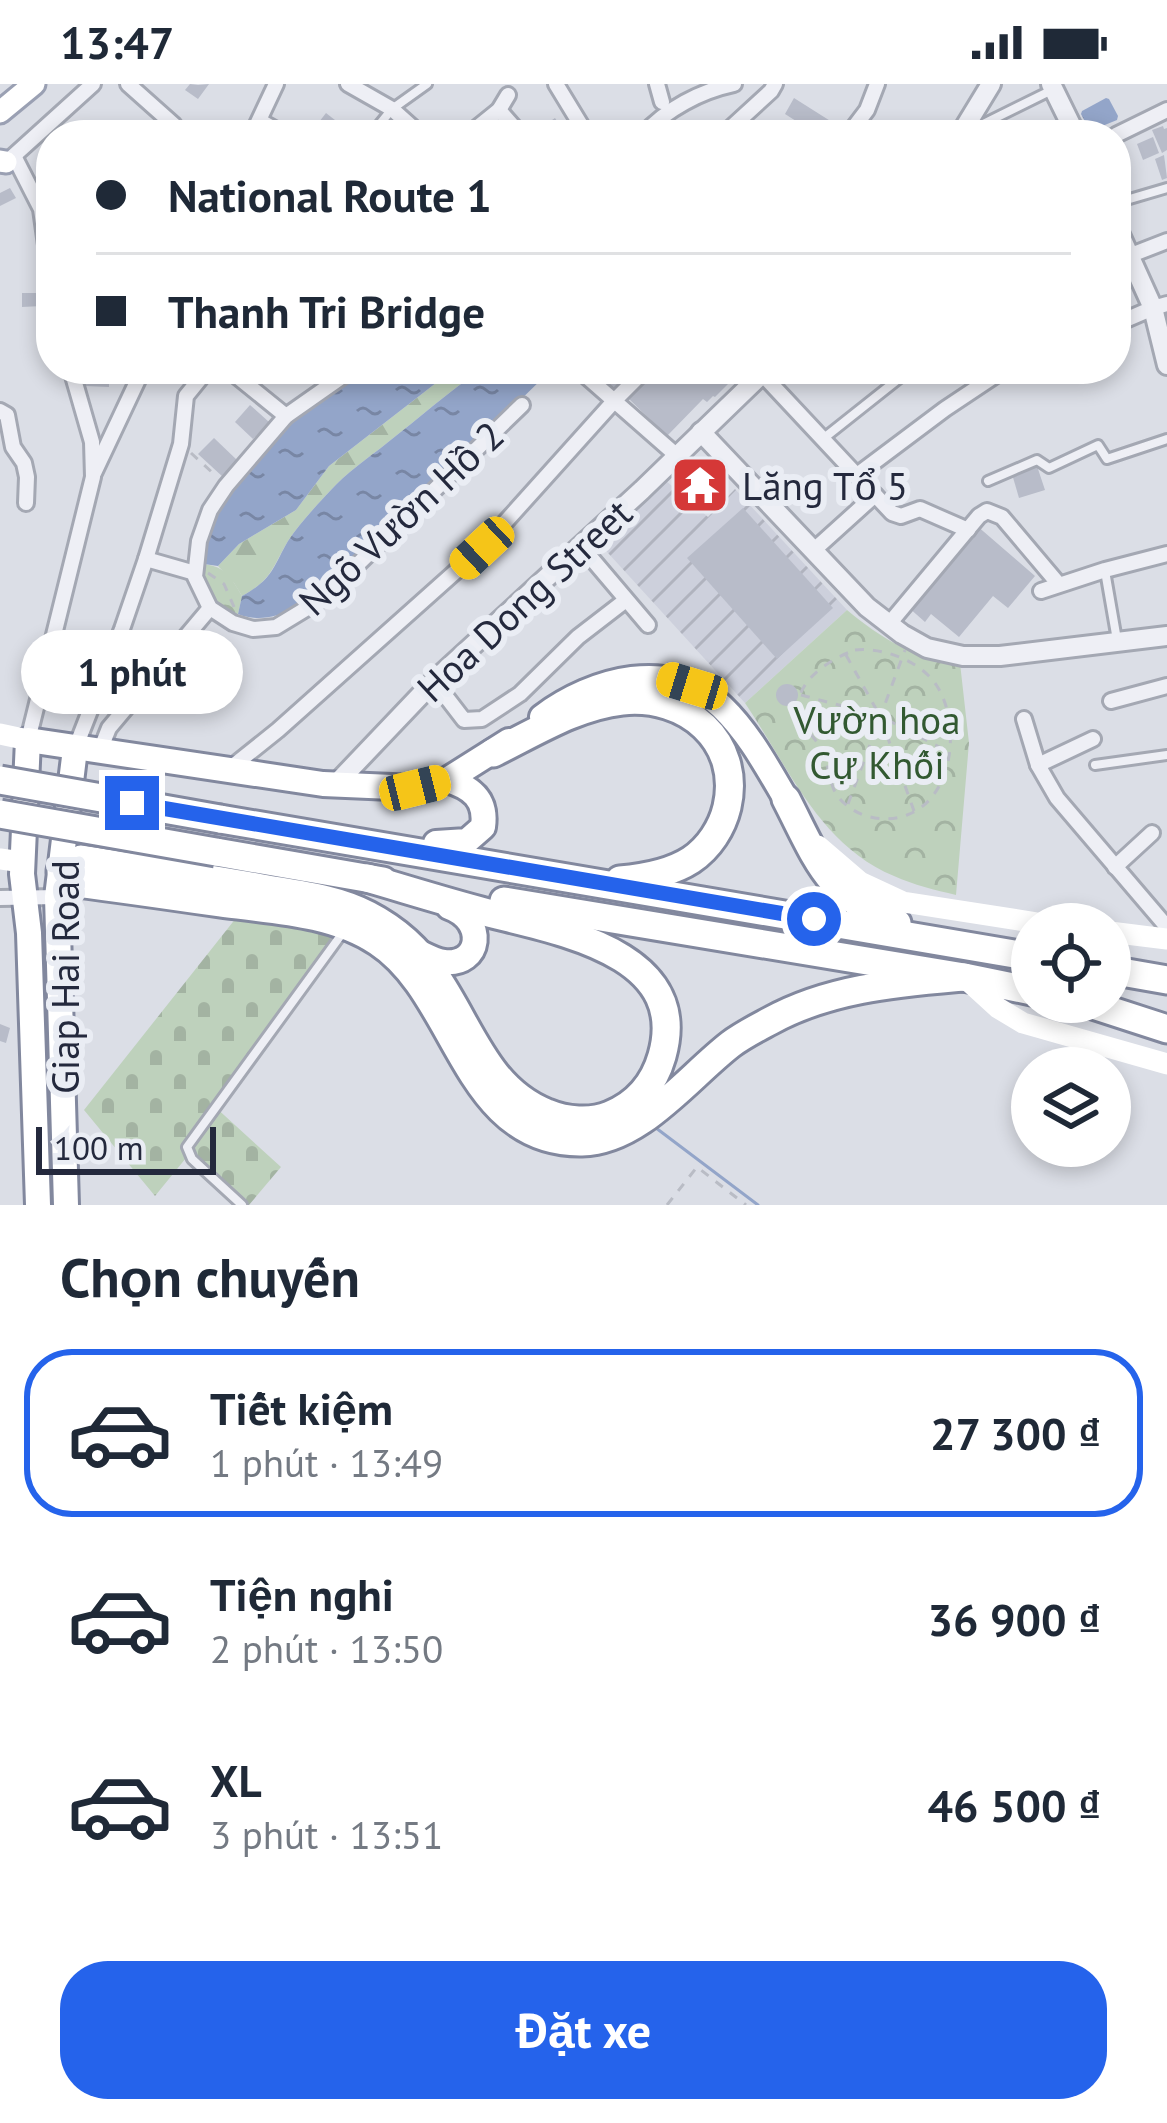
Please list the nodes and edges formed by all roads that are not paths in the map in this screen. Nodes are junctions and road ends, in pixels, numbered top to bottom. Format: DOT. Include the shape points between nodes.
graph roads {
  1 [pos="34,84"];
  2 [pos="94,84"];
  3 [pos="128,84"];
  4 [pos="276,84"];
  5 [pos="348,84"];
  6 [pos="381,84"];
  7 [pos="427,84"];
  8 [pos="556,84"];
  9 [pos="657,84"];
  10 [pos="734,84"];
  11 [pos="877,84"];
  12 [pos="991,84"];
  13 [pos="769,86"];
  14 [pos="1052,86"];
  15 [pos="368,95"];
  16 [pos="508,95"];
  17 [pos="662,102"];
  18 [pos="392,109"];
  19 [pos="500,110"];
  20 [pos="1167,110"];
  21 [pos="0,112"];
  22 [pos="260,118"];
  23 [pos="52,120"];
  24 [pos="168,120"];
  25 [pos="264,120"];
  26 [pos="383,120"];
  27 [pos="404,120"];
  28 [pos="487,120"];
  29 [pos="508,120"];
  30 [pos="578,120"];
  31 [pos="658,120"];
  32 [pos="737,120"];
  33 [pos="859,120"];
  34 [pos="970,120"];
  35 [pos="989,120"];
  36 [pos="1069,120"];
  37 [pos="1131,128"];
  38 [pos="36,134"];
  39 [pos="5,161"];
  40 [pos="36,188"];
  41 [pos="1167,188"];
  42 [pos="1131,198"];
  43 [pos="1167,241"];
  44 [pos="1131,255"];
  45 [pos="1160,306"];
  46 [pos="1131,318"];
  47 [pos="1167,365"];
  48 [pos="75,384"];
  49 [pos="136,384"];
  50 [pos="194,384"];
  51 [pos="247,384"];
  52 [pos="332,384"];
  53 [pos="596,384"];
  54 [pos="631,384"];
  55 [pos="752,384"];
  56 [pos="775,384"];
  57 [pos="892,384"];
  58 [pos="982,384"];
  59 [pos="615,400"];
  60 [pos="522,405"];
  61 [pos="0,411"];
  62 [pos="286,416"];
  63 [pos="701,432"];
  64 [pos="823,439"];
  65 [pos="1167,439"];
  66 [pos="676,455"];
  67 [pos="856,475"];
  68 [pos="93,476"];
  69 [pos="988,481"];
  70 [pos="875,495"];
  71 [pos="26,503"];
  72 [pos="968,530"];
  73 [pos="580,546"];
  74 [pos="813,551"];
  75 [pos="1167,554"];
  76 [pos="146,559"];
  77 [pos="1105,570"];
  78 [pos="195,573"];
  79 [pos="1056,581"];
  80 [pos="1041,591"];
  81 [pos="626,600"];
  82 [pos="210,608"];
  83 [pos="889,624"];
  84 [pos="648,626"];
  85 [pos="1167,636"];
  86 [pos="1117,642"];
  87 [pos="434,682"];
  88 [pos="1167,686"];
  89 [pos="1111,701"];
  90 [pos="87,717"];
  91 [pos="1024,719"];
  92 [pos="109,728"];
  93 [pos="0,734"];
  94 [pos="1093,739"];
  95 [pos="28,740"];
  96 [pos="87,751"];
  97 [pos="493,753"];
  98 [pos="1167,755"];
  99 [pos="1038,765"];
  100 [pos="1095,765"];
  101 [pos="242,767"];
  102 [pos="0,780"];
  103 [pos="446,780"];
  104 [pos="336,784"];
  105 [pos="786,799"];
  106 [pos="221,813"];
  107 [pos="0,814"];
  108 [pos="1152,833"];
  109 [pos="436,843"];
  110 [pos="11,860"];
  111 [pos="499,867"];
  112 [pos="1115,867"];
  113 [pos="367,878"];
  114 [pos="590,882"];
  115 [pos="59,884"];
  116 [pos="12,897"];
  117 [pos="1011,919"];
  118 [pos="347,925"];
  119 [pos="1167,927"];
  120 [pos="1131,935"];
  121 [pos="1167,939"];
  122 [pos="945,942"];
  123 [pos="416,951"];
  124 [pos="1011,953"];
  125 [pos="1131,974"];
  126 [pos="964,976"];
  127 [pos="1167,980"];
  128 [pos="1011,986"];
  129 [pos="1131,1009"];
  130 [pos="1167,1015"];
  131 [pos="1131,1017"];
  132 [pos="1167,1029"];
  133 [pos="1167,1064"];
  134 [pos="38,1205"];
  135 [pos="66,1205"];
  136 [pos="242,1205"];
  1 -- 21 [label="main road"];
  2 -- 23 [label="street"];
  3 -- 24 [label="street"];
  4 -- 22 [label="street"];
  5 -- 15 [label="street"];
  6 -- 15 [label="street"];
  7 -- 18 [label="lane"];
  8 -- 30 [label="street"];
  9 -- 17 [label="street"];
  10 -- 31 [label="street"];
  11 -- 33 [label="street"];
  12 -- 34 [label="street"];
  13 -- 32 [label="street"];
  14 -- 35 [label="lane"];
  14 -- 36 [label="street"];
  15 -- 18 [label="street"];
  16 -- 19 [label="street"];
  18 -- 26 [label="lane"];
  18 -- 27 [label="street"];
  19 -- 28 [label="street"];
  19 -- 29 [label="street"];
  20 -- 37 [label="street"];
  22 -- 25 [label="lane"];
  38 -- 39 [label="street"];
  39 -- 40 [label="street"];
  41 -- 42 [label="lane"];
  43 -- 44 [label="street"];
  44 -- 45 [label="street"];
  45 -- 46 [label="street"];
  45 -- 47 [label="street"];
  48 -- 68 [label="street"];
  49 -- 68 [label="street"];
  50 -- 76 [label="street"];
  51 -- 62 [label="street"];
  52 -- 62 [label="street"];
  53 -- 59 [label="street"];
  54 -- 59 [label="street"];
  55 -- 63 [label="street, Hoa Dong Street"];
  56 -- 64 [label="street"];
  57 -- 64 [label="lane"];
  58 -- 67 [label="street"];
  59 -- 66 [label="street"];
  59 -- 101 [label="street" via="482,548"];
  60 -- 82 [label="street, Ngõ Vườn Hồ 2" via="322,599 276,627 253,629"];
  61 -- 71 [label="street" via="24,463"];
  62 -- 78 [label="street" via="210,510"];
  63 -- 66 [label="street, Hoa Dong Street"];
  63 -- 74 [label="street"];
  64 -- 67 [label="street"];
  65 -- 69 [label="lane" via="1107,459 1098,445 1049,468 1036,460"];
  66 -- 73 [label="street, Hoa Dong Street"];
  67 -- 70 [label="street"];
  68 -- 95 [label="street"];
  70 -- 72 [label="street" via="896,515 920,508"];
  70 -- 74 [label="street"];
  72 -- 79 [label="street" via="984,512 996,512"];
  72 -- 83 [label="street"];
  73 -- 81 [label="street"];
  73 -- 87 [label="street, Hoa Dong Street"];
  74 -- 83 [label="street"];
  75 -- 77 [label="street"];
  76 -- 78 [label="street"];
  76 -- 90 [label="street"];
  77 -- 80 [label="street"];
  77 -- 86 [label="lane"];
  78 -- 82 [label="street"];
  81 -- 84 [label="street"];
  81 -- 87 [label="street" via="482,719 464,720"];
  82 -- 92 [label="street"];
  83 -- 86 [label="street" via="905,648 976,657"];
  85 -- 86 [label="street"];
  87 -- 104 [label="street, Hoa Dong Street"];
  88 -- 89 [label="street"];
  90 -- 92 [label="street"];
  90 -- 96 [label="street"];
  91 -- 99 [label="street"];
  92 -- 96 [label="street"];
  93 -- 95 [label="main road"];
  94 -- 99 [label="street"];
  95 -- 96 [label="highway"];
  95 -- 110 [label="highway, Giap Hai Road"];
  96 -- 101 [label="highway"];
  96 -- 115 [label="highway, Giap Hai Road"];
  97 -- 103 [label="highway"];
  97 -- 105 [label="highway" via="582,693 637,676 666,678 718,702"];
  97 -- 114 [label="highway" via="563,718 626,700 678,707 718,742 730,793 711,842 667,871"];
  98 -- 100 [label="lane"];
  99 -- 112 [label="street"];
  101 -- 104 [label="highway"];
  102 -- 106 [label="highway, bridge"];
  103 -- 104 [label="highway" via="415,788"];
  103 -- 109 [label="highway" via="474,792 484,817 467,841"];
  105 -- 117 [label="main road" via="823,852 860,882 903,902"];
  105 -- 122 [label="highway" via="830,882 881,917"];
  106 -- 109 [label="main road"];
  106 -- 111 [label="highway"];
  107 -- 113 [label="highway, bridge" via="214,858"];
  108 -- 112 [label="street"];
  109 -- 111 [label="main road"];
  110 -- 115 [label="highway"];
  110 -- 116 [label="highway, Giap Hai Road"];
  111 -- 114 [label="highway"];
  112 -- 119 [label="street"];
  113 -- 123 [label="highway" via="468,917 476,939 465,957 442,962"];
  113 -- 123 [label="highway" via="581,937 642,971 661,1000 666,1032 651,1084 600,1119 536,1108 490,1067"];
  113 -- 126 [label="highway"];
  114 -- 122 [label="highway"];
  115 -- 116 [label="street"];
  115 -- 118 [label="highway"];
  115 -- 123 [label="highway" via="81,859 324,899 365,913"];
  115 -- 135 [label="highway, Giap Hai Road"];
  116 -- 134 [label="highway, Giap Hai Road" via="28,932"];
  118 -- 126 [label="highway" via="404,963 482,1089 518,1126 556,1141 621,1132 774,1018 865,987"];
  118 -- 136 [label="lane" via="187,1147"];
  120 -- 121 [label="main road"];
  122 -- 124 [label="highway"];
  125 -- 127 [label="highway"];
  126 -- 128 [label="highway"];
  126 -- 133 [label="main road" via="1023,1023"];
  129 -- 130 [label="highway"];
  131 -- 132 [label="highway"];
}
